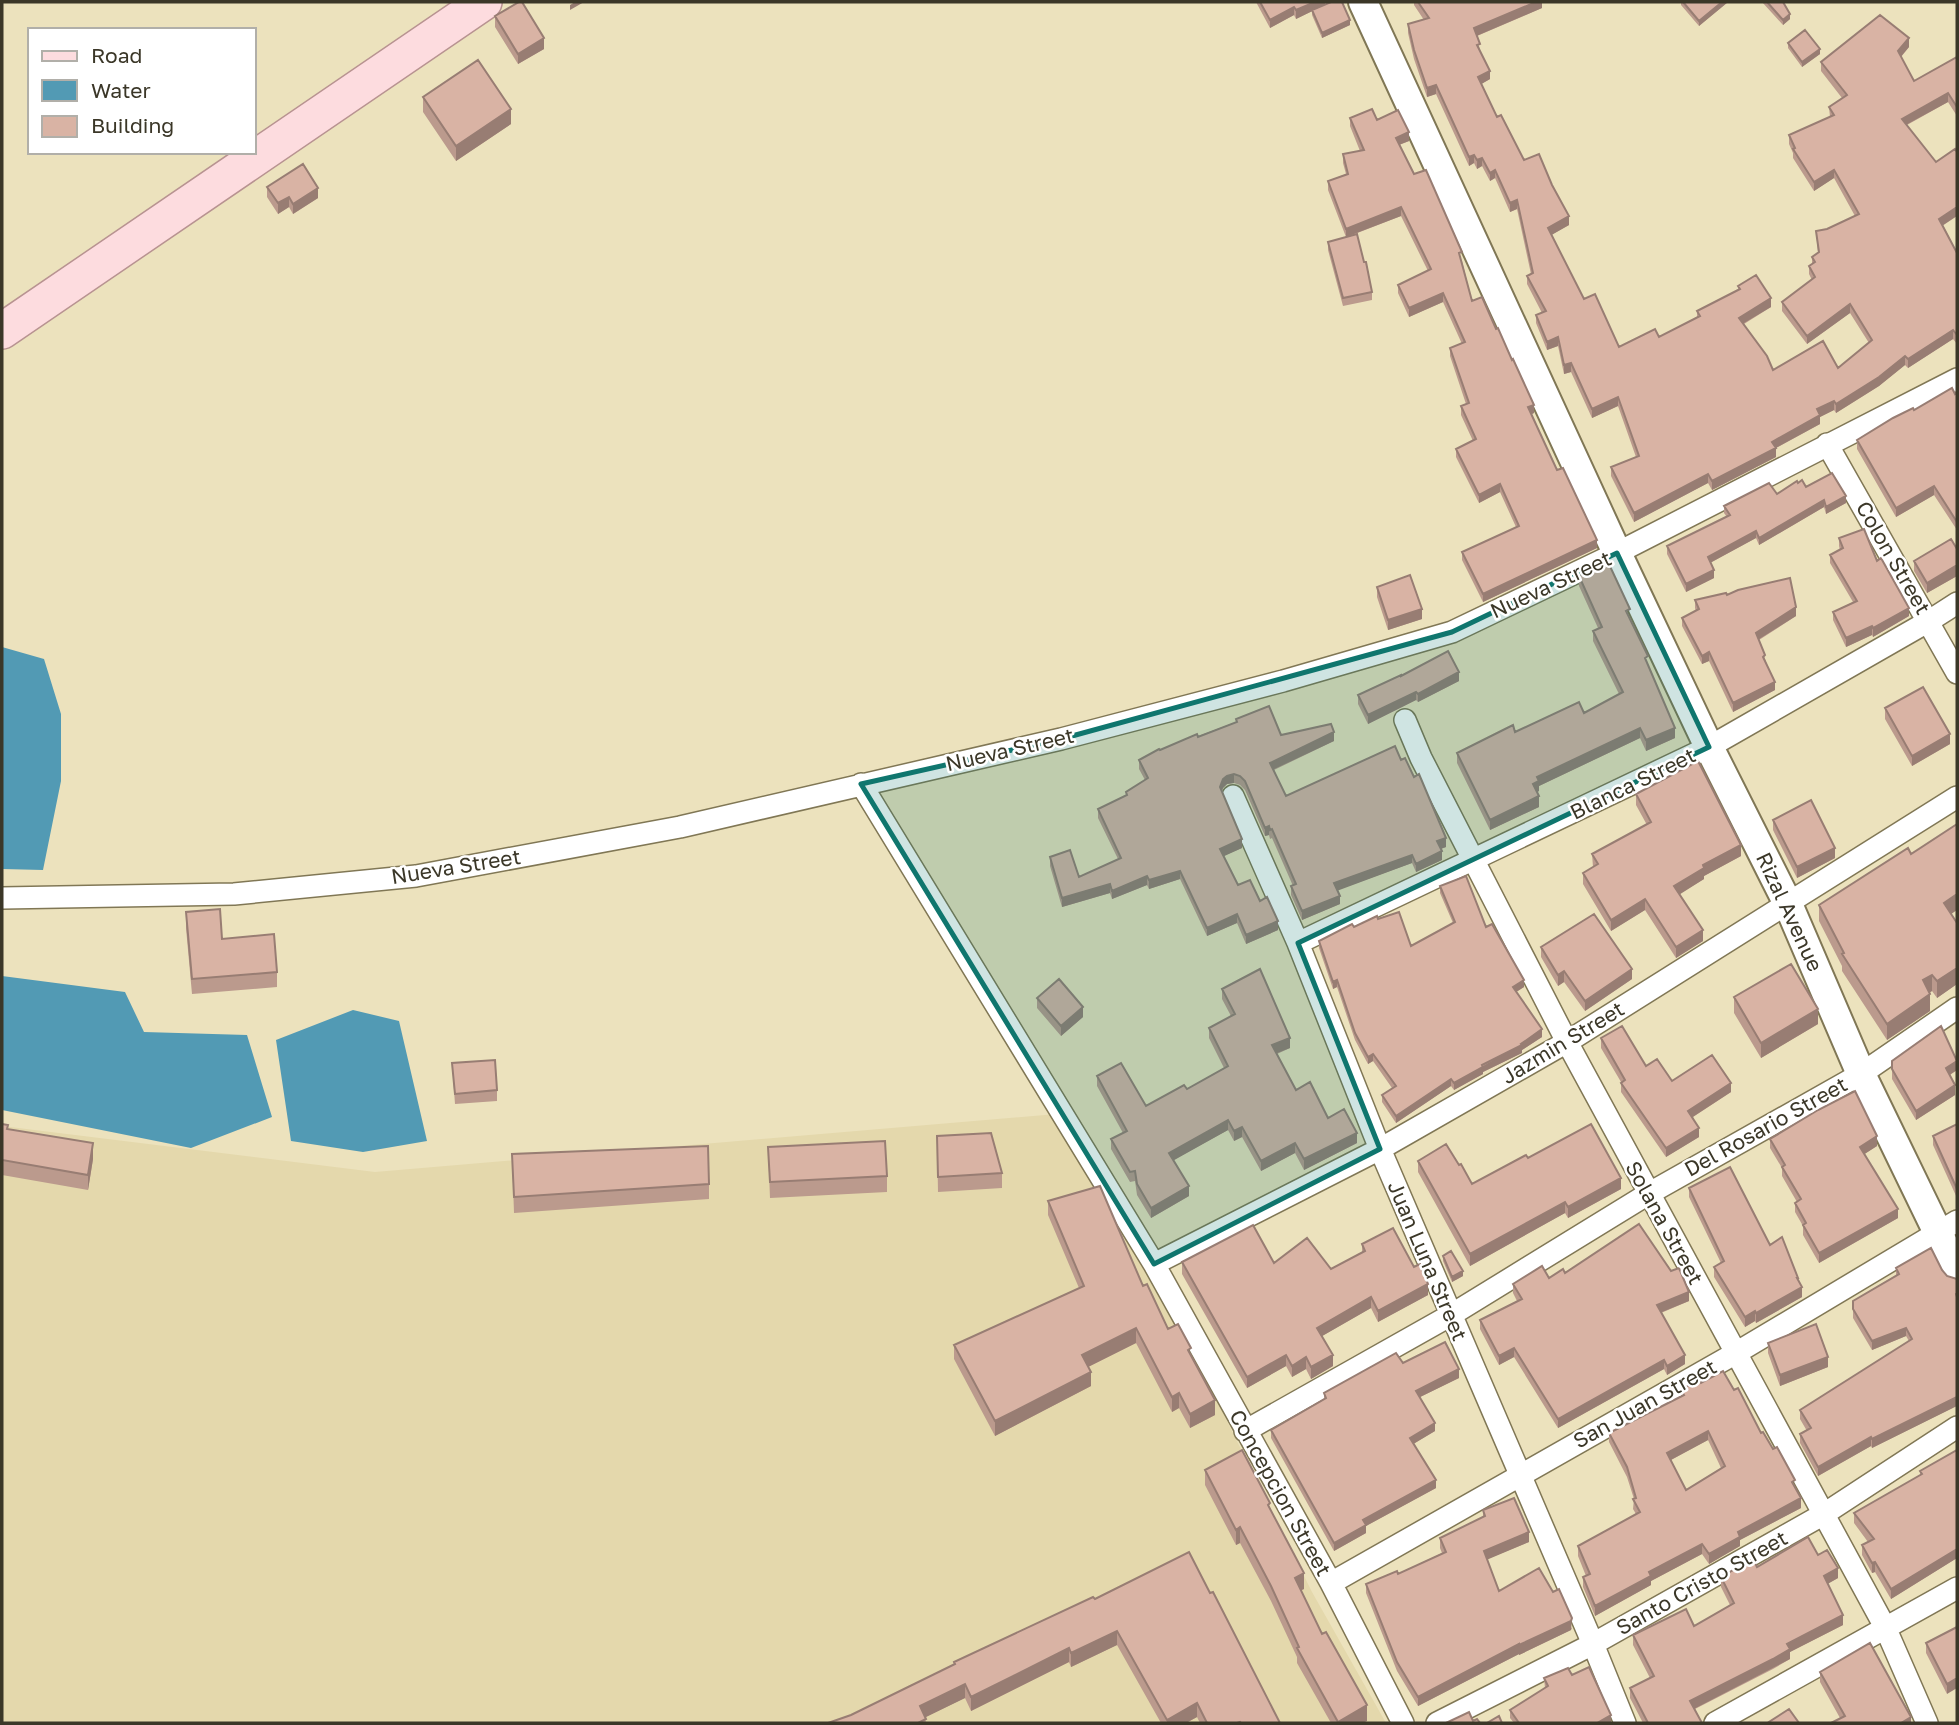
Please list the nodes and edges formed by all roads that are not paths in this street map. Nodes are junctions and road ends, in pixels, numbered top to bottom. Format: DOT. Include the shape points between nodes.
graph roads {
  1 [pos="484,2"];
  2 [pos="1363,2"];
  3 [pos="2,331"];
  4 [pos="1957,379"];
  5 [pos="1827,444"];
  6 [pos="1617,553"];
  7 [pos="1957,603"];
  8 [pos="1929,621"];
  9 [pos="1957,673"];
  10 [pos="1405,720"];
  11 [pos="1709,747"];
  12 [pos="861,784"];
  13 [pos="1233,796"];
  14 [pos="1957,797"];
  15 [pos="1473,861"];
  16 [pos="2,898"];
  17 [pos="1788,904"];
  18 [pos="1298,943"];
  19 [pos="1957,1008"];
  20 [pos="1567,1042"];
  21 [pos="1861,1074"];
  22 [pos="1380,1149"];
  23 [pos="1648,1194"];
  24 [pos="1947,1227"];
  25 [pos="1154,1264"];
  26 [pos="1957,1272"];
  27 [pos="1451,1315"];
  28 [pos="1736,1353"];
  29 [pos="1957,1427"];
  30 [pos="1245,1431"];
  31 [pos="1520,1475"];
  32 [pos="1824,1514"];
  33 [pos="1331,1583"];
  34 [pos="1957,1588"];
  35 [pos="1885,1627"];
  36 [pos="1593,1644"];
  37 [pos="1403,1723"];
  38 [pos="1437,1723"];
  39 [pos="1625,1723"];
  40 [pos="1715,1723"];
  41 [pos="1927,1723"];
  1 -- 3 [label="main road"];
  2 -- 6 [label="street, Rizal Avenue"];
  4 -- 5 [label="street, Nueva Street"];
  5 -- 6 [label="street, Nueva Street"];
  5 -- 8 [label="street, Colon Street"];
  6 -- 11 [label="street, Rizal Avenue"];
  6 -- 12 [label="street, Nueva Street" via="1452,632 1074,735"];
  7 -- 8 [label="street, Blanca Street"];
  8 -- 9 [label="street, Colon Street"];
  8 -- 11 [label="street, Blanca Street"];
  10 -- 15 [label="street, Solana Street"];
  11 -- 15 [label="street, Blanca Street"];
  11 -- 17 [label="street, Rizal Avenue"];
  12 -- 16 [label="street, Nueva Street" via="680,827 416,876 234,894"];
  12 -- 25 [label="street, Concepcion Street"];
  13 -- 18 [label="street, Juan Luna Street"];
  14 -- 17 [label="street, Jazmin Street"];
  15 -- 18 [label="street, Blanca Street"];
  15 -- 20 [label="street, Solana Street"];
  17 -- 20 [label="street, Jazmin Street"];
  17 -- 21 [label="street, Rizal Avenue"];
  18 -- 22 [label="street, Juan Luna Street"];
  19 -- 21 [label="street, Del Rosario Street"];
  20 -- 22 [label="street, Jazmin Street"];
  20 -- 23 [label="street, Solana Street"];
  21 -- 23 [label="street, Del Rosario Street"];
  21 -- 24 [label="street, Rizal Avenue"];
  22 -- 25 [label="street, Jazmin Street"];
  22 -- 27 [label="street, Juan Luna Street"];
  23 -- 27 [label="street, Del Rosario Street"];
  23 -- 28 [label="street, Solana Street"];
  24 -- 26 [label="street, Rizal Avenue"];
  24 -- 28 [label="street, San Juan Street"];
  25 -- 30 [label="street, Concepcion Street"];
  27 -- 30 [label="street, Del Rosario Street"];
  27 -- 31 [label="street, Juan Luna Street"];
  28 -- 31 [label="street, San Juan Street"];
  28 -- 32 [label="street, Solana Street"];
  29 -- 32 [label="street, Santo Cristo Street"];
  30 -- 33 [label="street, Concepcion Street"];
  31 -- 33 [label="street, San Juan Street"];
  31 -- 36 [label="street, Juan Luna Street"];
  32 -- 35 [label="street, Solana Street"];
  32 -- 36 [label="street, Santo Cristo Street"];
  33 -- 37 [label="street, Concepcion Street"];
  34 -- 35 [label="street"];
  35 -- 40 [label="street"];
  35 -- 41 [label="street, Solana Street"];
  36 -- 38 [label="street, Santo Cristo Street"];
  36 -- 39 [label="street, Juan Luna Street"];
}
